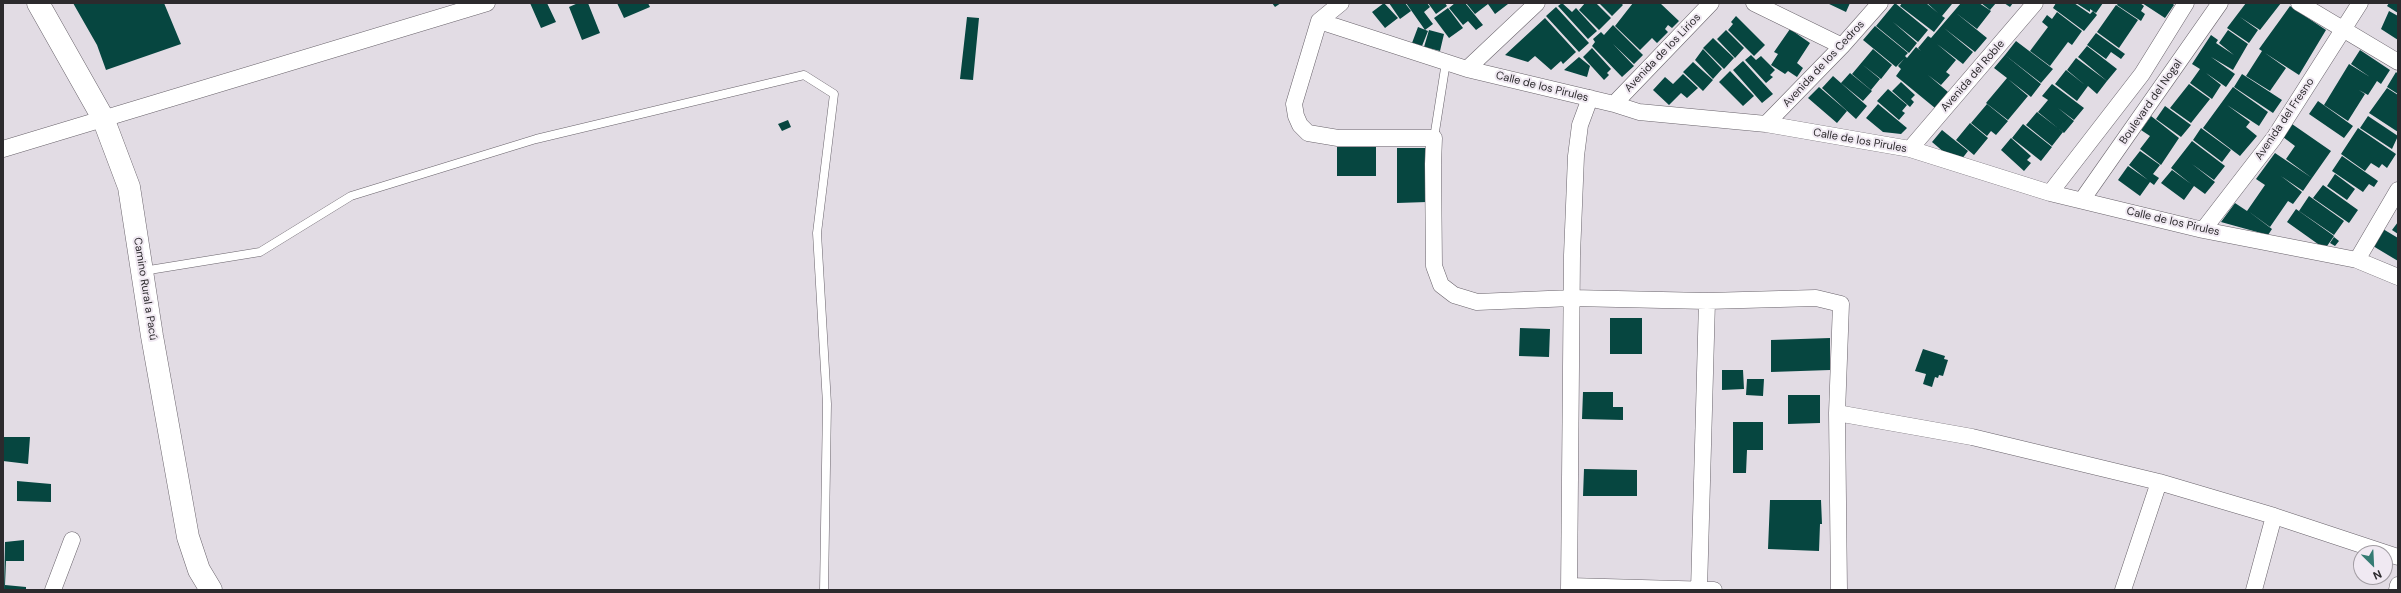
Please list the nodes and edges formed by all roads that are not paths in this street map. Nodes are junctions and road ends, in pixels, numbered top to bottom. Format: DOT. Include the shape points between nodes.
graph roads {
  1 [pos="38,3"];
  2 [pos="487,3"];
  3 [pos="1341,3"];
  4 [pos="1537,3"];
  5 [pos="1711,3"];
  6 [pos="1754,3"];
  7 [pos="1880,3"];
  8 [pos="2035,3"];
  9 [pos="2186,3"];
  10 [pos="2220,3"];
  11 [pos="2300,3"];
  12 [pos="2360,3"];
  13 [pos="1319,21"];
  14 [pos="2344,28"];
  15 [pos="1842,46"];
  16 [pos="1446,62"];
  17 [pos="2398,62"];
  18 [pos="1467,69"];
  19 [pos="1590,98"];
  20 [pos="1614,104"];
  21 [pos="103,118"];
  22 [pos="1766,124"];
  23 [pos="1434,138"];
  24 [pos="3,149"];
  25 [pos="1910,149"];
  26 [pos="2398,190"];
  27 [pos="2050,193"];
  28 [pos="2082,200"];
  29 [pos="2203,230"];
  30 [pos="2357,260"];
  31 [pos="143,272"];
  32 [pos="2398,277"];
  33 [pos="1572,298"];
  34 [pos="1707,301"];
  35 [pos="1837,413"];
  36 [pos="2159,482"];
  37 [pos="2274,516"];
  38 [pos="72,540"];
  39 [pos="2398,557"];
  40 [pos="2398,585"];
  41 [pos="1569,588"];
  42 [pos="53,590"];
  43 [pos="211,590"];
  44 [pos="824,590"];
  45 [pos="1699,590"];
  46 [pos="1714,590"];
  47 [pos="1839,590"];
  48 [pos="2124,590"];
  49 [pos="2254,590"];
  50 [pos="2397,590"];
  1 -- 21 [label="street, Camino Rural a Pacú"];
  2 -- 21 [label="street"];
  3 -- 13 [label="street"];
  4 -- 18 [label="street"];
  5 -- 20 [label="street, Avenida de los Lirios"];
  6 -- 15 [label="street"];
  7 -- 15 [label="street, Avenida de los Cedros"];
  8 -- 25 [label="street, Avenida del Roble"];
  9 -- 27 [label="street" via="2142,74"];
  10 -- 28 [label="street, Boulevard del Nogal"];
  11 -- 14 [label="street"];
  12 -- 14 [label="street, Avenida del Fresno"];
  13 -- 16 [label="street, Calle de los Pirules"];
  13 -- 23 [label="street" via="1294,104 1300,124 1308,132 1338,138"];
  14 -- 17 [label="street"];
  14 -- 29 [label="street, Avenida del Fresno" via="2274,138"];
  15 -- 22 [label="street, Avenida de los Cedros"];
  16 -- 18 [label="street, Calle de los Pirules"];
  16 -- 23 [label="lane"];
  18 -- 19 [label="street, Calle de los Pirules"];
  19 -- 20 [label="street, Calle de los Pirules"];
  19 -- 33 [label="street" via="1580,125 1576,156"];
  20 -- 22 [label="street, Calle de los Pirules" via="1639,112"];
  21 -- 24 [label="street"];
  21 -- 31 [label="street, Camino Rural a Pacú" via="129,187"];
  22 -- 25 [label="street, Calle de los Pirules"];
  23 -- 33 [label="street" via="1434,266 1441,285 1454,295 1477,302"];
  25 -- 27 [label="street, Calle de los Pirules"];
  26 -- 30 [label="street"];
  27 -- 28 [label="street, Calle de los Pirules"];
  28 -- 29 [label="street, Calle de los Pirules"];
  29 -- 30 [label="street, Calle de los Pirules"];
  30 -- 32 [label="street, Calle de los Pirules"];
  31 -- 43 [label="street, Camino Rural a Pacú" via="188,537 199,570"];
  31 -- 44 [label="lane" via="260,252 350,196 536,139 804,75 834,94 816,233 827,404"];
  33 -- 34 [label="street"];
  33 -- 41 [label="street"];
  34 -- 35 [label="street" via="1816,298 1841,304"];
  34 -- 45 [label="street"];
  35 -- 36 [label="street" via="1972,437"];
  35 -- 47 [label="street"];
  36 -- 37 [label="street"];
  36 -- 48 [label="street"];
  37 -- 39 [label="street"];
  37 -- 49 [label="street"];
  38 -- 42 [label="street"];
  40 -- 50 [label="street"];
  41 -- 45 [label="street"];
  45 -- 46 [label="street"];
}
